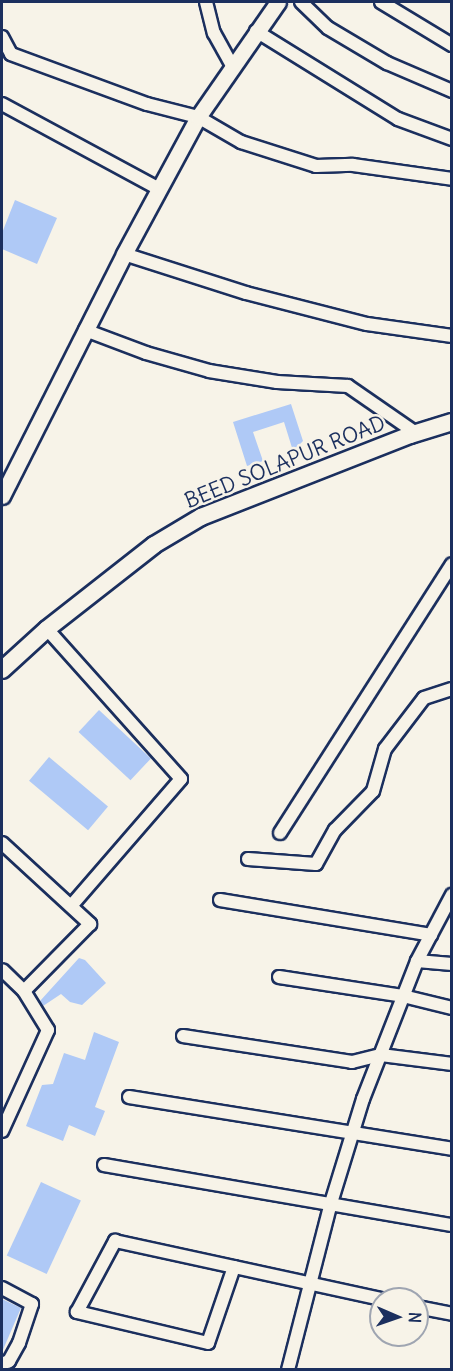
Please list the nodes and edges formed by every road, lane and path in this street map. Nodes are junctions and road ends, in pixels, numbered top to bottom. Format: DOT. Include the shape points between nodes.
graph roads {
  1 [pos="206,2"];
  2 [pos="278,2"];
  3 [pos="301,2"];
  4 [pos="381,2"];
  5 [pos="256,31"];
  6 [pos="2,37"];
  7 [pos="452,45"];
  8 [pos="232,65"];
  9 [pos="452,91"];
  10 [pos="2,104"];
  11 [pos="198,117"];
  12 [pos="452,139"];
  13 [pos="452,179"];
  14 [pos="159,189"];
  15 [pos="124,254"];
  16 [pos="85,330"];
  17 [pos="452,336"];
  18 [pos="452,422"];
  19 [pos="416,433"];
  20 [pos="2,496"];
  21 [pos="452,564"];
  22 [pos="47,629"];
  23 [pos="2,670"];
  24 [pos="452,689"];
  25 [pos="280,833"];
  26 [pos="2,843"];
  27 [pos="248,859"];
  28 [pos="452,895"];
  29 [pos="220,900"];
  30 [pos="71,906"];
  31 [pos="431,934"];
  32 [pos="417,961"];
  33 [pos="452,964"];
  34 [pos="2,970"];
  35 [pos="279,977"];
  36 [pos="24,992"];
  37 [pos="404,996"];
  38 [pos="452,1008"];
  39 [pos="183,1036"];
  40 [pos="381,1056"];
  41 [pos="452,1064"];
  42 [pos="129,1097"];
  43 [pos="2,1131"];
  44 [pos="353,1133"];
  45 [pos="452,1149"];
  46 [pos="104,1165"];
  47 [pos="331,1203"];
  48 [pos="452,1226"];
  49 [pos="234,1267"];
  50 [pos="312,1283"];
  51 [pos="2,1288"];
  52 [pos="369,1296"];
  53 [pos="429,1309"];
  54 [pos="452,1314"];
  55 [pos="2,1364"];
  56 [pos="288,1370"];
  1 -- 8 [label="street" via="214,33"];
  2 -- 5 [label="street"];
  3 -- 9 [label="street" via="328,28 387,63"];
  4 -- 7 [label="street"];
  5 -- 8 [label="street"];
  5 -- 12 [label="street" via="398,119"];
  6 -- 11 [label="street" via="11,54 147,104"];
  8 -- 11 [label="street"];
  10 -- 14 [label="street"];
  11 -- 13 [label="street" via="241,142 316,166 352,165"];
  11 -- 14 [label="street"];
  14 -- 15 [label="street"];
  15 -- 16 [label="street"];
  15 -- 17 [label="street" via="246,293 367,324"];
  16 -- 19 [label="street" via="209,371 277,382 348,386"];
  16 -- 20 [label="street"];
  18 -- 19 [label="main road, BEED SOLAPUR ROAD"];
  19 -- 22 [label="main road, BEED SOLAPUR ROAD" via="201,517 154,545"];
  21 -- 25 [label="street"];
  22 -- 23 [label="main road, BEED SOLAPUR ROAD"];
  22 -- 30 [label="street" via="181,779"];
  24 -- 27 [label="street" via="424,698 385,749 373,791 335,830 316,864"];
  26 -- 30 [label="street"];
  28 -- 31 [label="street"];
  29 -- 31 [label="street"];
  30 -- 36 [label="street" via="90,924"];
  31 -- 32 [label="street"];
  32 -- 33 [label="street"];
  32 -- 37 [label="street"];
  34 -- 36 [label="street"];
  35 -- 37 [label="street"];
  36 -- 43 [label="street" via="48,1030"];
  37 -- 38 [label="street"];
  37 -- 40 [label="street"];
  39 -- 40 [label="street" via="352,1062"];
  40 -- 41 [label="street"];
  40 -- 44 [label="street"];
  42 -- 44 [label="street"];
  44 -- 45 [label="street"];
  44 -- 47 [label="street"];
  46 -- 47 [label="street"];
  47 -- 48 [label="street"];
  47 -- 50 [label="street"];
  49 -- 49 [label="street" via="115,1241 78,1312 208,1343"];
  49 -- 50 [label="street"];
  50 -- 52 [label="street"];
  50 -- 56 [label="street"];
  51 -- 55 [label="street" via="32,1304 19,1343 9,1361"];
  53 -- 54 [label="street"];
}
